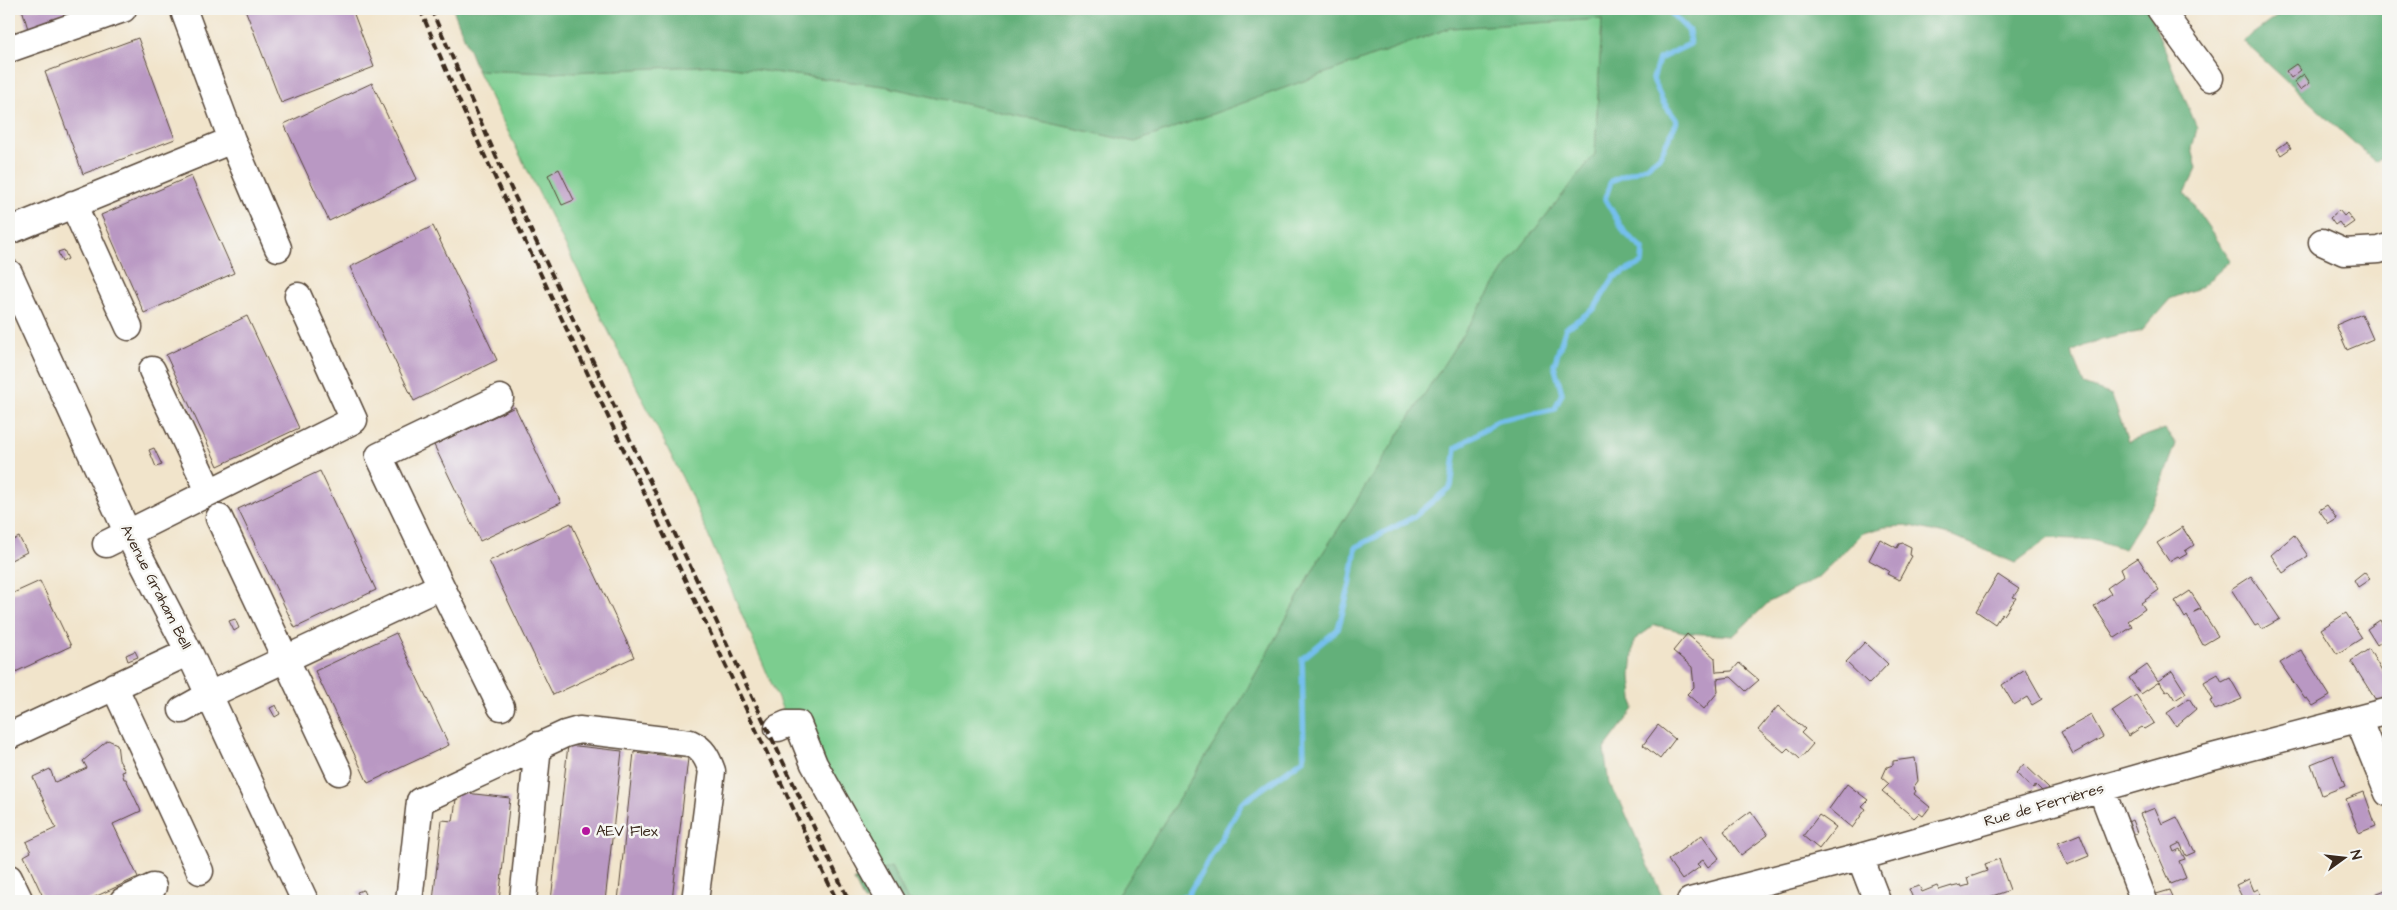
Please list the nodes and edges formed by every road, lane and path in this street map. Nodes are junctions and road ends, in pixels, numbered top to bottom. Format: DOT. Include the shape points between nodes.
graph roads {
  1 [pos="123,9"];
  2 [pos="2160,9"];
  3 [pos="185,14"];
  4 [pos="9,49"];
  5 [pos="2210,78"];
  6 [pos="232,140"];
  7 [pos="73,204"];
  8 [pos="9,231"];
  9 [pos="2322,242"];
  10 [pos="2388,247"];
  11 [pos="278,248"];
  12 [pos="9,273"];
  13 [pos="298,296"];
  14 [pos="17,312"];
  15 [pos="129,327"];
  16 [pos="152,370"];
  17 [pos="500,398"];
  18 [pos="209,491"];
  19 [pos="219,518"];
  20 [pos="117,539"];
  21 [pos="441,586"];
  22 [pos="189,652"];
  23 [pos="286,659"];
  24 [pos="114,686"];
  25 [pos="209,694"];
  26 [pos="501,707"];
  27 [pos="182,710"];
  28 [pos="2388,711"];
  29 [pos="2358,719"];
  30 [pos="778,728"];
  31 [pos="9,736"];
  32 [pos="538,745"];
  33 [pos="339,772"];
  34 [pos="2101,789"];
  35 [pos="2388,793"];
  36 [pos="1860,857"];
  37 [pos="200,871"];
  38 [pos="9,878"];
  39 [pos="153,887"];
  40 [pos="1696,900"];
  41 [pos="20,901"];
  42 [pos="123,901"];
  43 [pos="305,901"];
  44 [pos="409,901"];
  45 [pos="524,901"];
  46 [pos="695,901"];
  47 [pos="891,901"];
  48 [pos="1878,901"];
  49 [pos="2144,901"];
  1 -- 4 [label="street"];
  2 -- 5 [label="street"];
  3 -- 6 [label="street"];
  6 -- 7 [label="street"];
  6 -- 11 [label="street"];
  7 -- 8 [label="street"];
  7 -- 15 [label="street"];
  9 -- 10 [label="street" via="2344,252"];
  12 -- 14 [label="street, Avenue Graham Bell"];
  13 -- 18 [label="street" via="354,420"];
  14 -- 20 [label="street, Avenue Graham Bell"];
  16 -- 18 [label="street"];
  17 -- 21 [label="street" via="379,456"];
  18 -- 20 [label="street"];
  19 -- 23 [label="street"];
  20 -- 22 [label="street, Avenue Graham Bell"];
  21 -- 23 [label="street"];
  21 -- 26 [label="street"];
  22 -- 24 [label="street"];
  22 -- 25 [label="street, Avenue Graham Bell"];
  23 -- 25 [label="street"];
  23 -- 33 [label="street"];
  24 -- 31 [label="street"];
  24 -- 37 [label="street"];
  25 -- 27 [label="street"];
  25 -- 43 [label="street, Avenue Graham Bell"];
  28 -- 29 [label="street, Rue de Ferrières"];
  29 -- 34 [label="street, Rue de Ferrières"];
  29 -- 35 [label="street"];
  30 -- 47 [label="street" via="798,724 814,764"];
  32 -- 44 [label="street" via="420,801"];
  32 -- 45 [label="street"];
  32 -- 46 [label="street" via="579,730 690,743 700,748 712,771"];
  34 -- 36 [label="street, Rue de Ferrières"];
  34 -- 49 [label="street"];
  36 -- 40 [label="street, Rue de Ferrières"];
  36 -- 48 [label="street"];
  38 -- 41 [label="street"];
  39 -- 42 [label="street"];
}
